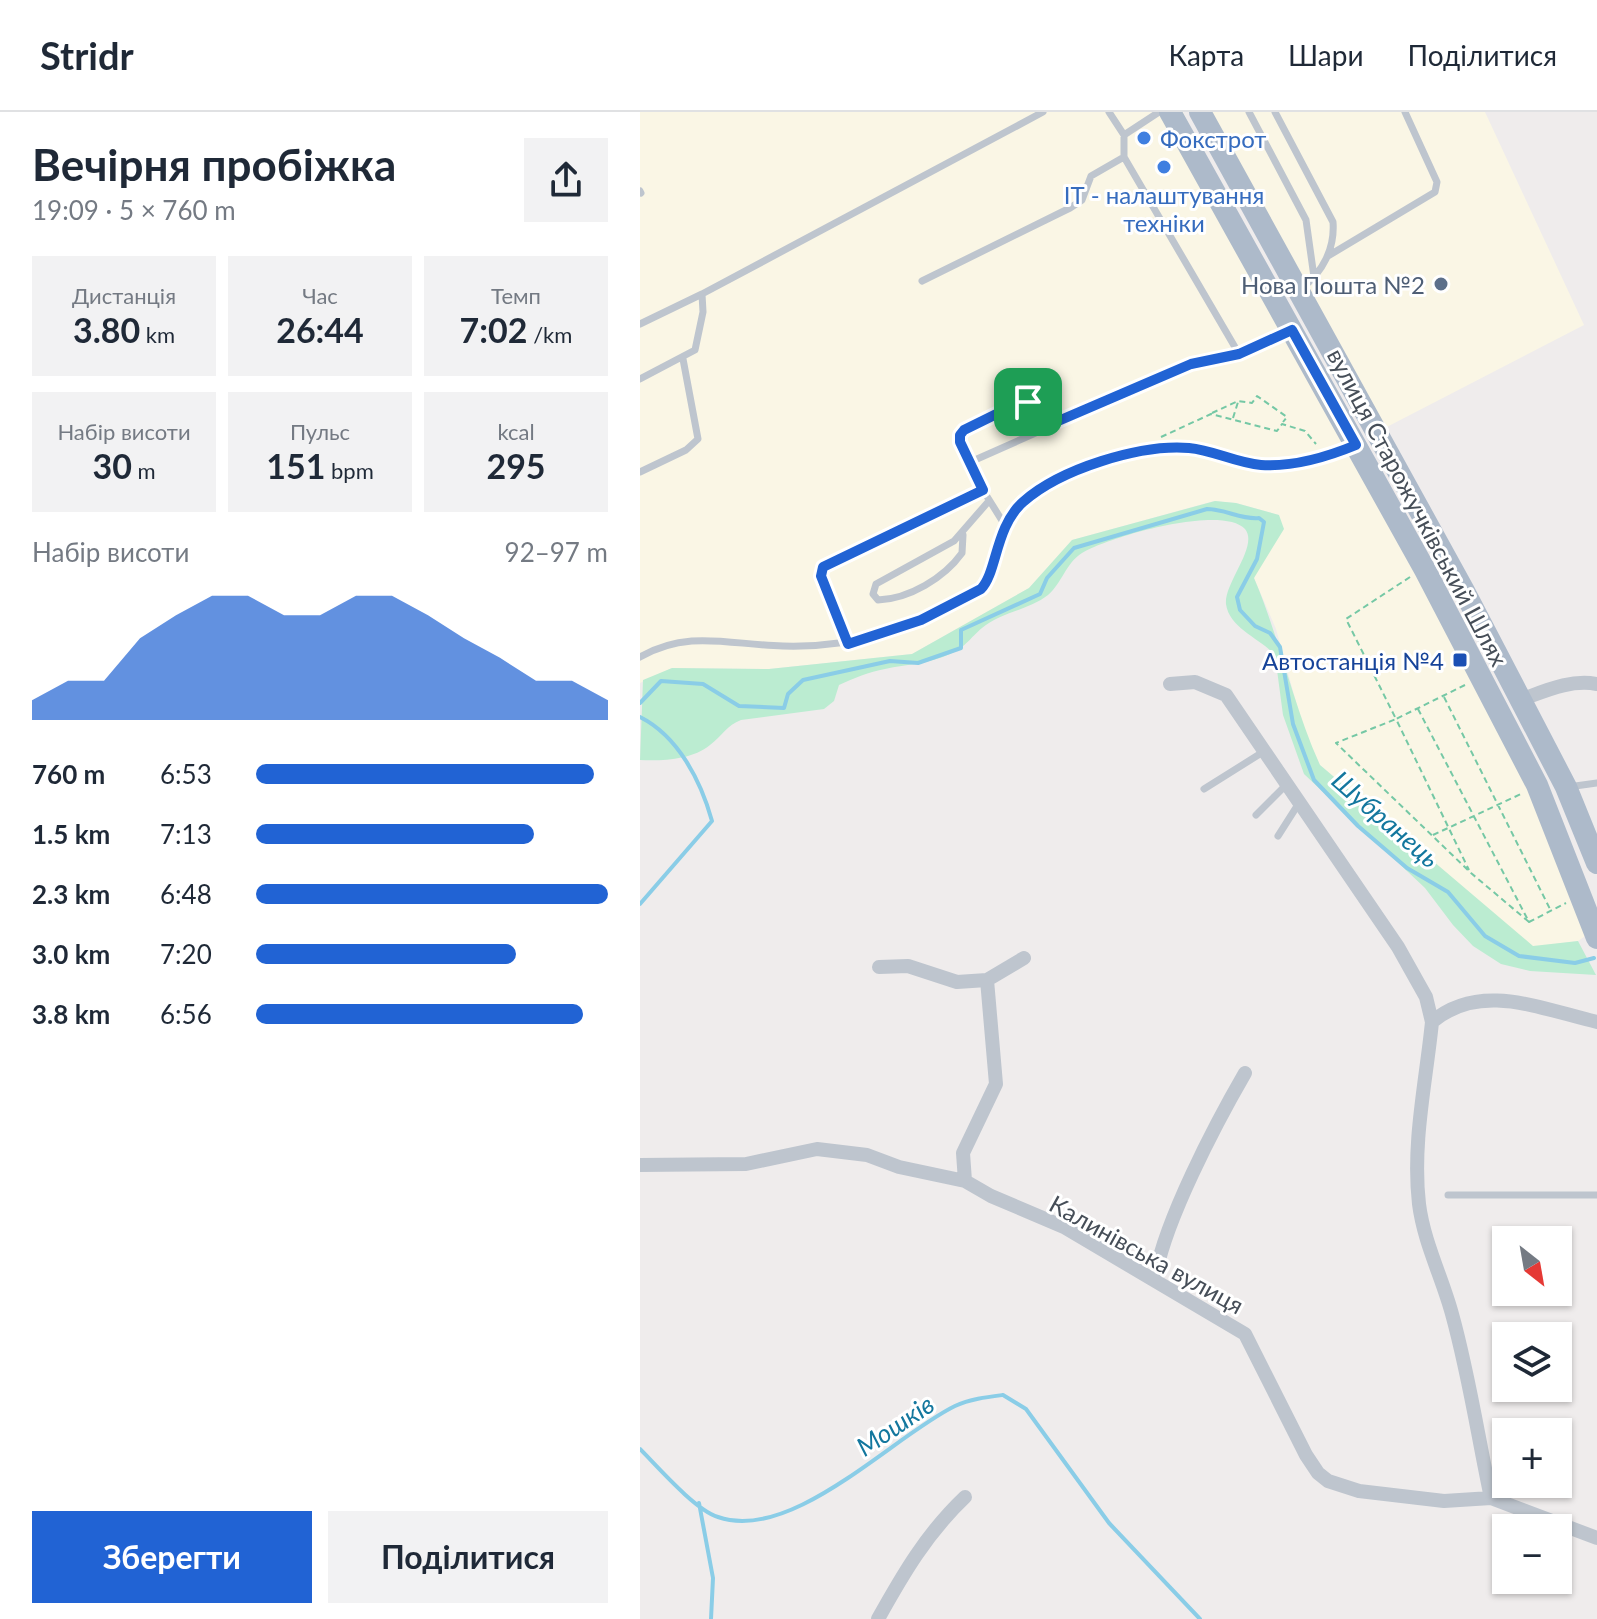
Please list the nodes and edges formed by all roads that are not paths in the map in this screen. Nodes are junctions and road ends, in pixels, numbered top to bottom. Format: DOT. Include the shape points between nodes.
graph roads {
  1 [pos="1043,112"];
  2 [pos="1109,112"];
  3 [pos="1159,112"];
  4 [pos="1170,112"];
  5 [pos="1200,112"];
  6 [pos="1249,112"];
  7 [pos="1275,112"];
  8 [pos="1405,112"];
  9 [pos="1124,135"];
  10 [pos="1124,157"];
  11 [pos="1328,256"];
  12 [pos="922,281"];
  13 [pos="1306,284"];
  14 [pos="702,294"];
  15 [pos="640,324"];
  16 [pos="1292,330"];
  17 [pos="1239,354"];
  18 [pos="683,359"];
  19 [pos="640,379"];
  20 [pos="1042,428"];
  21 [pos="1356,445"];
  22 [pos="968,463"];
  23 [pos="640,472"];
  24 [pos="983,490"];
  25 [pos="988,502"];
  26 [pos="1006,527"];
  27 [pos="963,535"];
  28 [pos="848,644"];
  29 [pos="640,657"];
  30 [pos="1170,684"];
  31 [pos="1597,684"];
  32 [pos="1520,700"];
  33 [pos="1263,752"];
  34 [pos="1597,783"];
  35 [pos="1286,785"];
  36 [pos="1566,787"];
  37 [pos="1204,789"];
  38 [pos="1540,792"];
  39 [pos="1299,803"];
  40 [pos="1256,815"];
  41 [pos="1278,836"];
  42 [pos="1597,863"];
  43 [pos="1597,937"];
  44 [pos="1024,958"];
  45 [pos="879,967"];
  46 [pos="987,980"];
  47 [pos="1432,1022"];
  48 [pos="1597,1022"];
  49 [pos="1245,1073"];
  50 [pos="640,1165"];
  51 [pos="965,1181"];
  52 [pos="1448,1195"];
  53 [pos="1597,1195"];
  54 [pos="1155,1279"];
  55 [pos="965,1497"];
  56 [pos="1491,1498"];
  57 [pos="1597,1538"];
  58 [pos="878,1619"];
  1 -- 14 [label="lane"];
  2 -- 9 [label="lane"];
  3 -- 9 [label="lane"];
  4 -- 16 [label="main road, вулиця Старожучківський Шлях"];
  5 -- 13 [label="main road, вулиця Старожучківський Шлях"];
  6 -- 13 [label="lane" via="1306,220"];
  7 -- 11 [label="lane" via="1333,222 1335,239"];
  8 -- 11 [label="lane" via="1437,182 1435,192"];
  9 -- 10 [label="lane"];
  10 -- 12 [label="lane" via="1091,176 1082,200 1070,208"];
  10 -- 17 [label="lane"];
  11 -- 13 [label="lane"];
  13 -- 32 [label="main road, вулиця Старожучківський Шлях"];
  14 -- 15 [label="lane"];
  14 -- 18 [label="lane" via="695,350"];
  16 -- 17 [label="lane"];
  16 -- 21 [label="main road, вулиця Старожучківський Шлях"];
  17 -- 20 [label="lane" via="1191,364"];
  18 -- 19 [label="lane"];
  18 -- 23 [label="lane" via="698,439"];
  20 -- 22 [label="lane"];
  20 -- 22 [label="lane" via="1022,400 961,433"];
  21 -- 26 [label="lane" via="1324,456 1261,465 1191,448 1136,451 1048,485 1022,503"];
  21 -- 38 [label="main road, вулиця Старожучківський Шлях" via="1416,578 1480,676"];
  22 -- 24 [label="lane"];
  24 -- 25 [label="lane"];
  24 -- 28 [label="lane" via="823,567 821,576"];
  25 -- 26 [label="lane"];
  25 -- 27 [label="lane"];
  26 -- 28 [label="lane" via="981,589 921,620"];
  27 -- 27 [label="lane" via="962,553 942,573 902,597 878,600 873,594 876,584"];
  28 -- 29 [label="lane" via="677,640"];
  30 -- 33 [label="street" via="1195,682 1226,695"];
  31 -- 32 [label="street" via="1557,687"];
  32 -- 36 [label="main road, вулиця Старожучківський Шлях"];
  33 -- 35 [label="street"];
  33 -- 37 [label="lane"];
  34 -- 36 [label="lane"];
  35 -- 39 [label="street"];
  35 -- 40 [label="lane"];
  36 -- 38 [label="main road"];
  36 -- 42 [label="main road, вулиця Старожучківський Шлях"];
  38 -- 43 [label="main road, вулиця Старожучківський Шлях"];
  39 -- 41 [label="lane"];
  39 -- 47 [label="street" via="1398,947 1426,997"];
  44 -- 46 [label="street"];
  45 -- 46 [label="street" via="908,966 957,982"];
  46 -- 51 [label="street" via="996,1084 963,1153"];
  47 -- 48 [label="street" via="1450,1007 1493,998"];
  47 -- 56 [label="street" via="1422,1088 1419,1202 1471,1385"];
  49 -- 54 [label="street" via="1181,1204"];
  50 -- 51 [label="street, Калинівська вулиця" via="746,1164 817,1149 867,1155"];
  51 -- 54 [label="street, Калинівська вулиця" via="1064,1227"];
  52 -- 53 [label="lane"];
  54 -- 56 [label="street, Калинівська вулиця" via="1245,1334 1306,1455 1328,1481 1384,1496"];
  55 -- 58 [label="street" via="918,1550"];
  56 -- 57 [label="street, Калинівська вулиця"];
}
